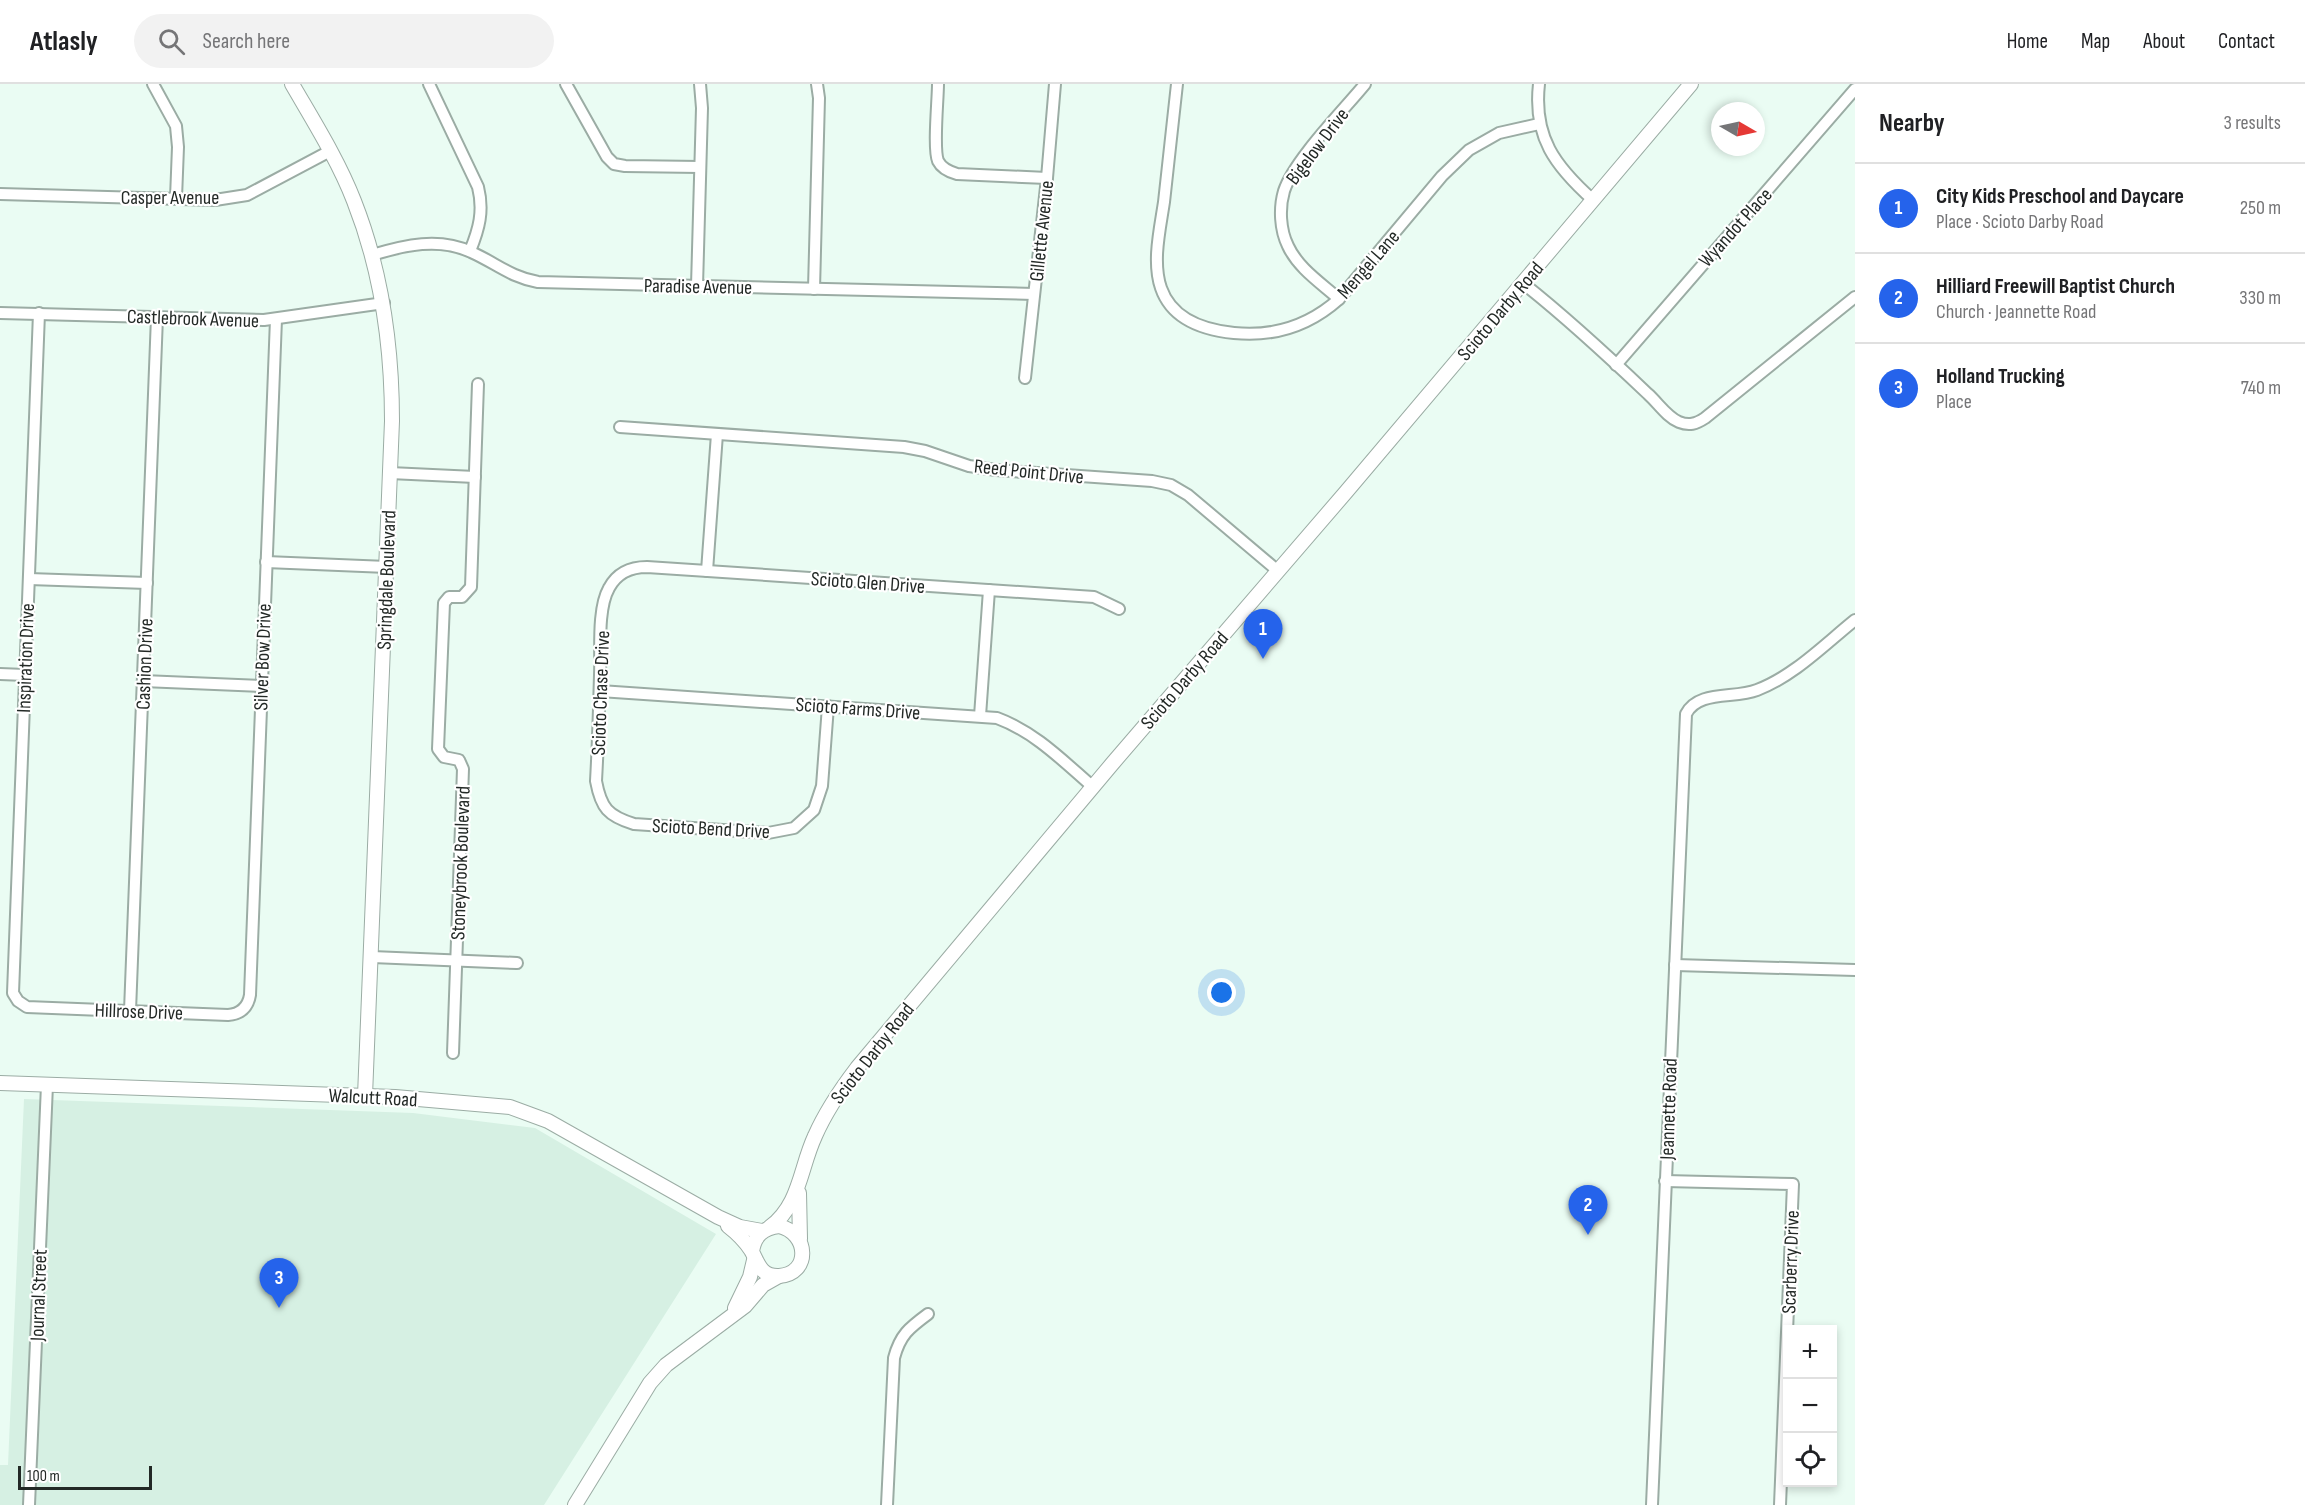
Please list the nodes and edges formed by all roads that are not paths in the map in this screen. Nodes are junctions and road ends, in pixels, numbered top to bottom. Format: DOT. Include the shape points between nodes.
graph roads {
  1 [pos="153,84"];
  2 [pos="292,84"];
  3 [pos="429,84"];
  4 [pos="566,84"];
  5 [pos="700,84"];
  6 [pos="817,84"];
  7 [pos="938,84"];
  8 [pos="1056,84"];
  9 [pos="1177,84"];
  10 [pos="1365,84"];
  11 [pos="1539,84"];
  12 [pos="1691,84"];
  13 [pos="1855,89"];
  14 [pos="1539,123"];
  15 [pos="330,151"];
  16 [pos="700,167"];
  17 [pos="1047,178"];
  18 [pos="0,194"];
  19 [pos="177,198"];
  20 [pos="1593,200"];
  21 [pos="470,251"];
  22 [pos="372,255"];
  23 [pos="1524,284"];
  24 [pos="697,286"];
  25 [pos="814,289"];
  26 [pos="1034,294"];
  27 [pos="1855,297"];
  28 [pos="1339,299"];
  29 [pos="384,303"];
  30 [pos="0,313"];
  31 [pos="39,314"];
  32 [pos="157,316"];
  33 [pos="276,319"];
  34 [pos="1616,365"];
  35 [pos="1025,378"];
  36 [pos="478,384"];
  37 [pos="620,427"];
  38 [pos="717,435"];
  39 [pos="390,472"];
  40 [pos="475,477"];
  41 [pos="266,561"];
  42 [pos="387,567"];
  43 [pos="707,571"];
  44 [pos="1278,571"];
  45 [pos="617,577"];
  46 [pos="29,579"];
  47 [pos="147,583"];
  48 [pos="989,590"];
  49 [pos="1119,609"];
  50 [pos="1854,622"];
  51 [pos="0,674"];
  52 [pos="25,675"];
  53 [pos="143,681"];
  54 [pos="261,686"];
  55 [pos="600,691"];
  56 [pos="828,706"];
  57 [pos="980,716"];
  58 [pos="1093,787"];
  59 [pos="606,810"];
  60 [pos="372,957"];
  61 [pos="456,961"];
  62 [pos="517,963"];
  63 [pos="1675,965"];
  64 [pos="1855,970"];
  65 [pos="250,995"];
  66 [pos="18,1001"];
  67 [pos="130,1011"];
  68 [pos="453,1053"];
  69 [pos="0,1083"];
  70 [pos="47,1085"];
  71 [pos="365,1096"];
  72 [pos="1665,1181"];
  73 [pos="799,1185"];
  74 [pos="718,1217"];
  75 [pos="766,1229"];
  76 [pos="800,1239"];
  77 [pos="753,1256"];
  78 [pos="779,1276"];
  79 [pos="928,1314"];
  80 [pos="731,1316"];
  81 [pos="29,1505"];
  82 [pos="575,1505"];
  83 [pos="887,1505"];
  84 [pos="1652,1505"];
  85 [pos="1780,1505"];
  1 -- 19 [label="street" via="176,126"];
  2 -- 15 [label="main road, Springdale Boulevard"];
  3 -- 21 [label="street" via="478,187 480,219"];
  4 -- 16 [label="street" via="614,164"];
  5 -- 16 [label="street"];
  6 -- 25 [label="street"];
  7 -- 17 [label="street" via="938,161 946,170 957,174"];
  8 -- 17 [label="street, Gillette Avenue"];
  9 -- 28 [label="street, Mengel Lane" via="1157,264 1161,288 1173,308 1205,329 1254,334 1300,325"];
  10 -- 28 [label="street, Bigelow Drive" via="1289,179 1281,208 1288,246 1306,270"];
  11 -- 14 [label="street"];
  12 -- 20 [label="main road, Scioto Darby Road"];
  13 -- 34 [label="street, Wyandot Place"];
  14 -- 20 [label="street" via="1550,153"];
  14 -- 28 [label="street, Mengel Lane" via="1499,133 1469,150 1442,176"];
  15 -- 19 [label="street, Casper Avenue" via="247,195 215,200"];
  15 -- 22 [label="main road, Springdale Boulevard" via="354,201"];
  16 -- 24 [label="street"];
  17 -- 26 [label="street, Gillette Avenue"];
  18 -- 19 [label="street, Casper Avenue"];
  20 -- 23 [label="main road, Scioto Darby Road"];
  21 -- 22 [label="street, Paradise Avenue" via="438,243 410,244"];
  21 -- 24 [label="street, Paradise Avenue" via="519,278 538,282"];
  22 -- 29 [label="main road, Springdale Boulevard"];
  23 -- 34 [label="street"];
  23 -- 44 [label="main road, Scioto Darby Road"];
  24 -- 25 [label="street, Paradise Avenue"];
  25 -- 26 [label="street, Paradise Avenue"];
  26 -- 35 [label="street, Gillette Avenue"];
  27 -- 34 [label="street" via="1696,423 1676,421"];
  29 -- 33 [label="street, Castlebrook Avenue"];
  29 -- 39 [label="main road, Springdale Boulevard" via="392,365"];
  30 -- 31 [label="street, Castlebrook Avenue"];
  31 -- 32 [label="street, Castlebrook Avenue"];
  31 -- 46 [label="street, Inspiration Drive"];
  32 -- 33 [label="street, Castlebrook Avenue"];
  32 -- 47 [label="street, Cashion Drive"];
  33 -- 41 [label="street, Silver Bow Drive"];
  36 -- 40 [label="street, Stoneybrook Boulevard"];
  37 -- 38 [label="street, Reed Point Drive"];
  38 -- 43 [label="street"];
  38 -- 44 [label="street, Reed Point Drive" via="903,447 996,470 1171,485"];
  39 -- 40 [label="street"];
  39 -- 42 [label="main road, Springdale Boulevard"];
  40 -- 61 [label="street, Stoneybrook Boulevard" via="471,587 462,597 449,597 444,603 438,749 444,757 459,760 464,769"];
  41 -- 42 [label="street"];
  41 -- 54 [label="street, Silver Bow Drive"];
  42 -- 60 [label="main road, Springdale Boulevard"];
  43 -- 45 [label="street, Scioto Glen Drive" via="640,567"];
  43 -- 48 [label="street, Scioto Glen Drive"];
  44 -- 58 [label="main road, Scioto Darby Road"];
  45 -- 55 [label="street, Scioto Chase Drive" via="605,596"];
  46 -- 47 [label="street"];
  46 -- 52 [label="street, Inspiration Drive"];
  47 -- 53 [label="street, Cashion Drive"];
  48 -- 49 [label="street, Scioto Glen Drive" via="1094,597"];
  48 -- 57 [label="street"];
  50 -- 63 [label="street, Jeannette Road" via="1778,680 1746,693 1700,700 1686,714"];
  51 -- 52 [label="street"];
  52 -- 66 [label="street, Inspiration Drive" via="13,978 13,993"];
  53 -- 54 [label="street"];
  53 -- 67 [label="street, Cashion Drive"];
  54 -- 65 [label="street, Silver Bow Drive"];
  55 -- 56 [label="street, Scioto Farms Drive"];
  55 -- 59 [label="street, Scioto Chase Drive" via="596,781"];
  56 -- 57 [label="street, Scioto Farms Drive"];
  56 -- 59 [label="street, Scioto Bend Drive" via="822,786 814,810 794,828 768,833 634,824"];
  57 -- 58 [label="street, Scioto Farms Drive" via="997,718 1033,736"];
  58 -- 73 [label="main road, Scioto Darby Road" via="839,1091 814,1136"];
  60 -- 61 [label="street, Stoneybrook Boulevard"];
  60 -- 71 [label="main road, Springdale Boulevard"];
  61 -- 62 [label="street, Stoneybrook Boulevard"];
  61 -- 68 [label="street, Stoneybrook Boulevard"];
  63 -- 64 [label="street"];
  63 -- 72 [label="street, Jeannette Road"];
  65 -- 67 [label="street, Hillrose Drive" via="248,1003 236,1014"];
  66 -- 67 [label="street, Hillrose Drive" via="27,1007"];
  69 -- 70 [label="main road, Walcutt Road"];
  70 -- 71 [label="main road, Walcutt Road"];
  70 -- 81 [label="street, Journal Street"];
  71 -- 74 [label="main road, Walcutt Road" via="510,1107 530,1113"];
  72 -- 84 [label="street, Jeannette Road"];
  72 -- 85 [label="street, Scarberry Drive" via="1793,1184"];
  73 -- 75 [label="main road, Scioto Darby Road" via="783,1218"];
  73 -- 76 [label="main road, Scioto Darby Road"];
  74 -- 75 [label="main road, Walcutt Road" via="740,1227"];
  74 -- 77 [label="main road, Walcutt Road" via="737,1233"];
  75 -- 76 [label="main road" via="787,1228"];
  75 -- 77 [label="main road" via="756,1237"];
  76 -- 78 [label="main road" via="799,1264"];
  77 -- 78 [label="main road" via="764,1272"];
  77 -- 80 [label="main road" via="750,1277"];
  78 -- 80 [label="main road" via="763,1285"];
  79 -- 83 [label="street" via="908,1329 898,1342 894,1358"];
  80 -- 82 [label="main road" via="666,1365 650,1383"];
}
